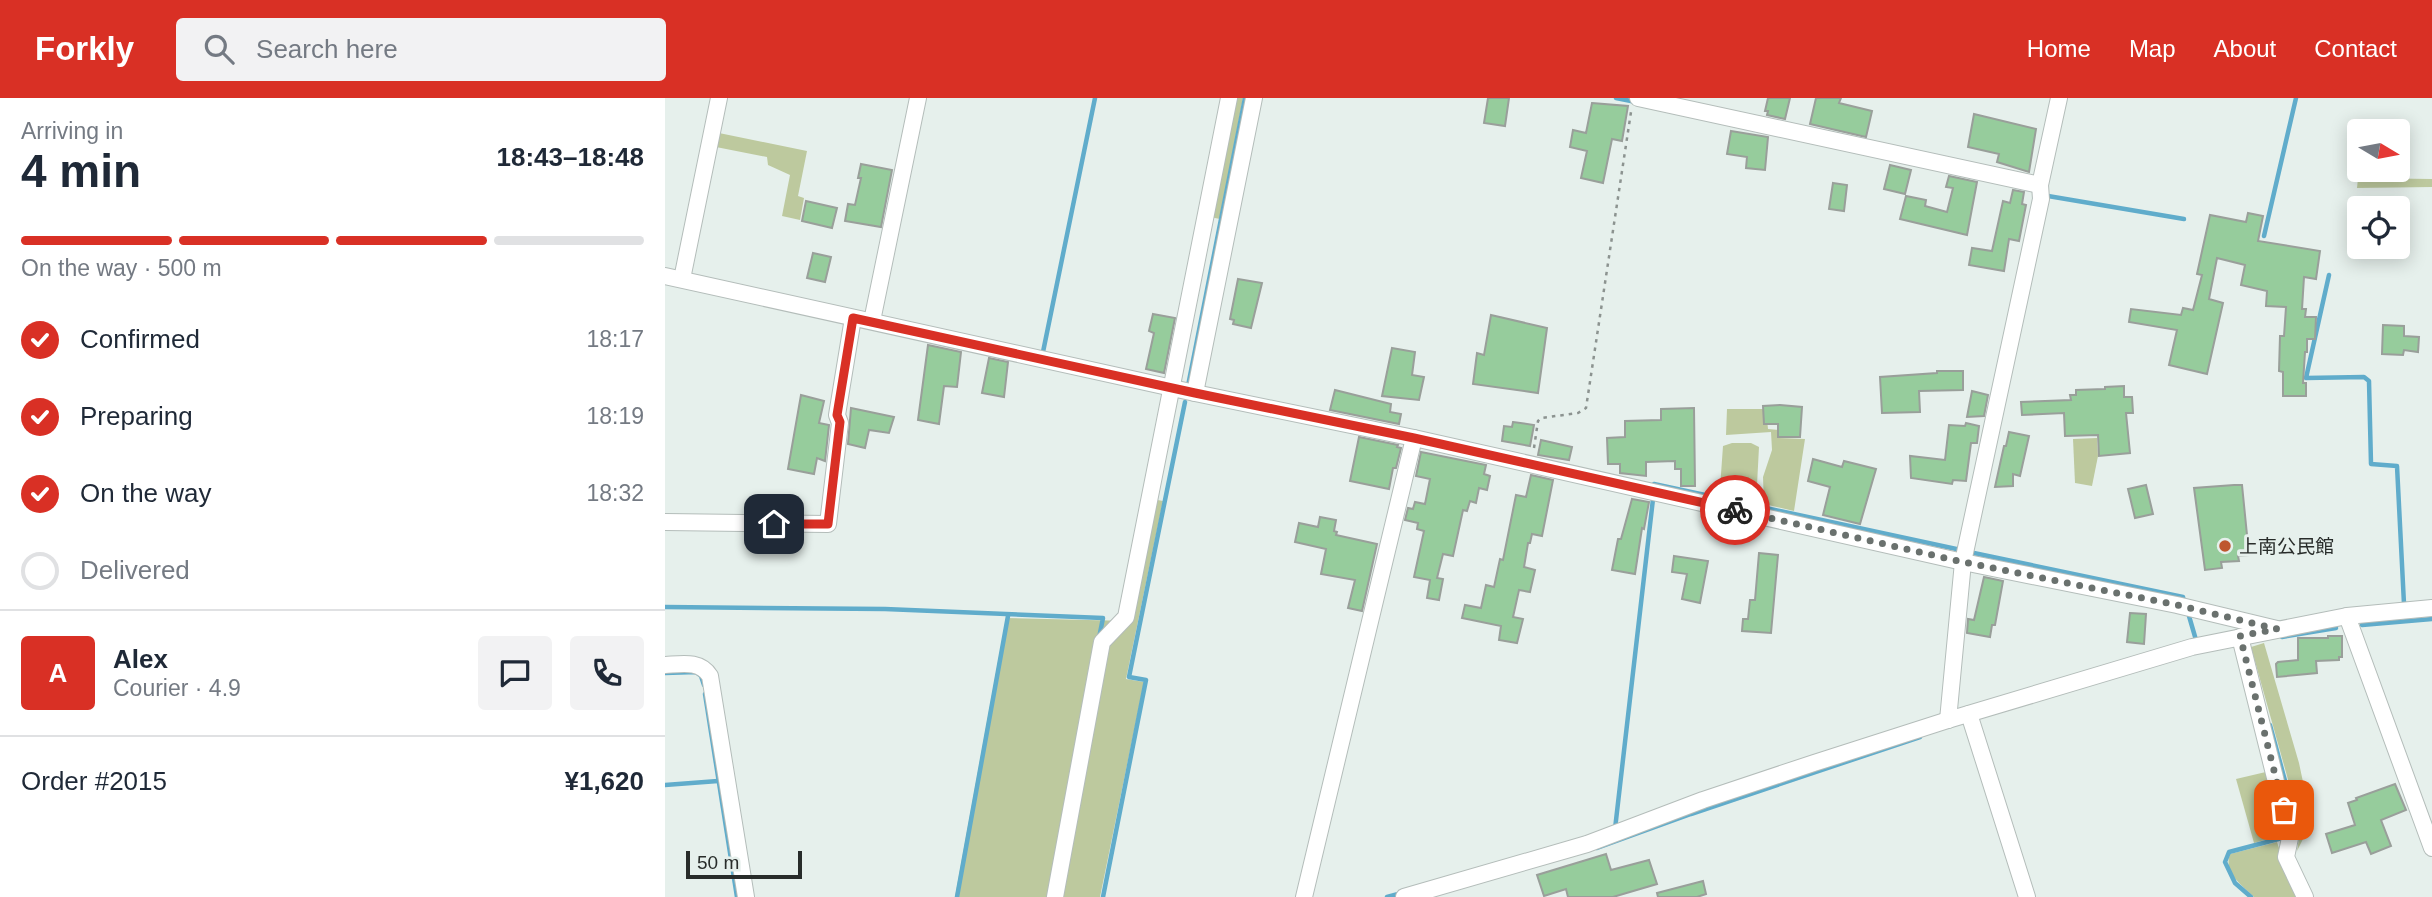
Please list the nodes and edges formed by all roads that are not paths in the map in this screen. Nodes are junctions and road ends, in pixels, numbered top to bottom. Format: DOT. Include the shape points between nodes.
graph roads {
  1 [pos="719,98"];
  2 [pos="918,98"];
  3 [pos="1229,98"];
  4 [pos="1254,98"];
  5 [pos="2059,98"];
  6 [pos="1635,101"];
  7 [pos="2040,186"];
  8 [pos="683,274"];
  9 [pos="665,275"];
  10 [pos="873,317"];
  11 [pos="853,318"];
  12 [pos="1174,383"];
  13 [pos="1196,388"];
  14 [pos="1414,438"];
  15 [pos="665,523"];
  16 [pos="1965,554"];
  17 [pos="2432,608"];
  18 [pos="2347,616"];
  19 [pos="2277,629"];
  20 [pos="2242,642"];
  21 [pos="665,664"];
  22 [pos="1971,718"];
  23 [pos="1948,720"];
  24 [pos="2432,848"];
  25 [pos="746,897"];
  26 [pos="1055,897"];
  27 [pos="1304,897"];
  28 [pos="1404,897"];
  29 [pos="2027,897"];
  30 [pos="2305,897"];
  1 -- 8 [label="street"];
  2 -- 10 [label="street"];
  3 -- 12 [label="street"];
  4 -- 13 [label="street"];
  5 -- 7 [label="street"];
  6 -- 7 [label="street"];
  7 -- 16 [label="street" via="2041,199"];
  8 -- 9 [label="street"];
  8 -- 11 [label="street"];
  10 -- 11 [label="street"];
  10 -- 12 [label="street"];
  11 -- 15 [label="street" via="837,415 840,422 828,524"];
  12 -- 13 [label="street"];
  12 -- 26 [label="street" via="1126,618 1102,642"];
  13 -- 14 [label="street"];
  14 -- 16 [label="street"];
  14 -- 27 [label="street"];
  16 -- 19 [label="street"];
  16 -- 23 [label="street"];
  17 -- 18 [label="street"];
  18 -- 19 [label="street"];
  18 -- 24 [label="street"];
  19 -- 20 [label="street"];
  20 -- 22 [label="street" via="2192,647"];
  20 -- 30 [label="street" via="2290,838 2286,857"];
  21 -- 25 [label="street" via="698,665 710,676"];
  22 -- 23 [label="street"];
  22 -- 29 [label="street"];
  23 -- 28 [label="street" via="1703,800 1587,844"];
}
